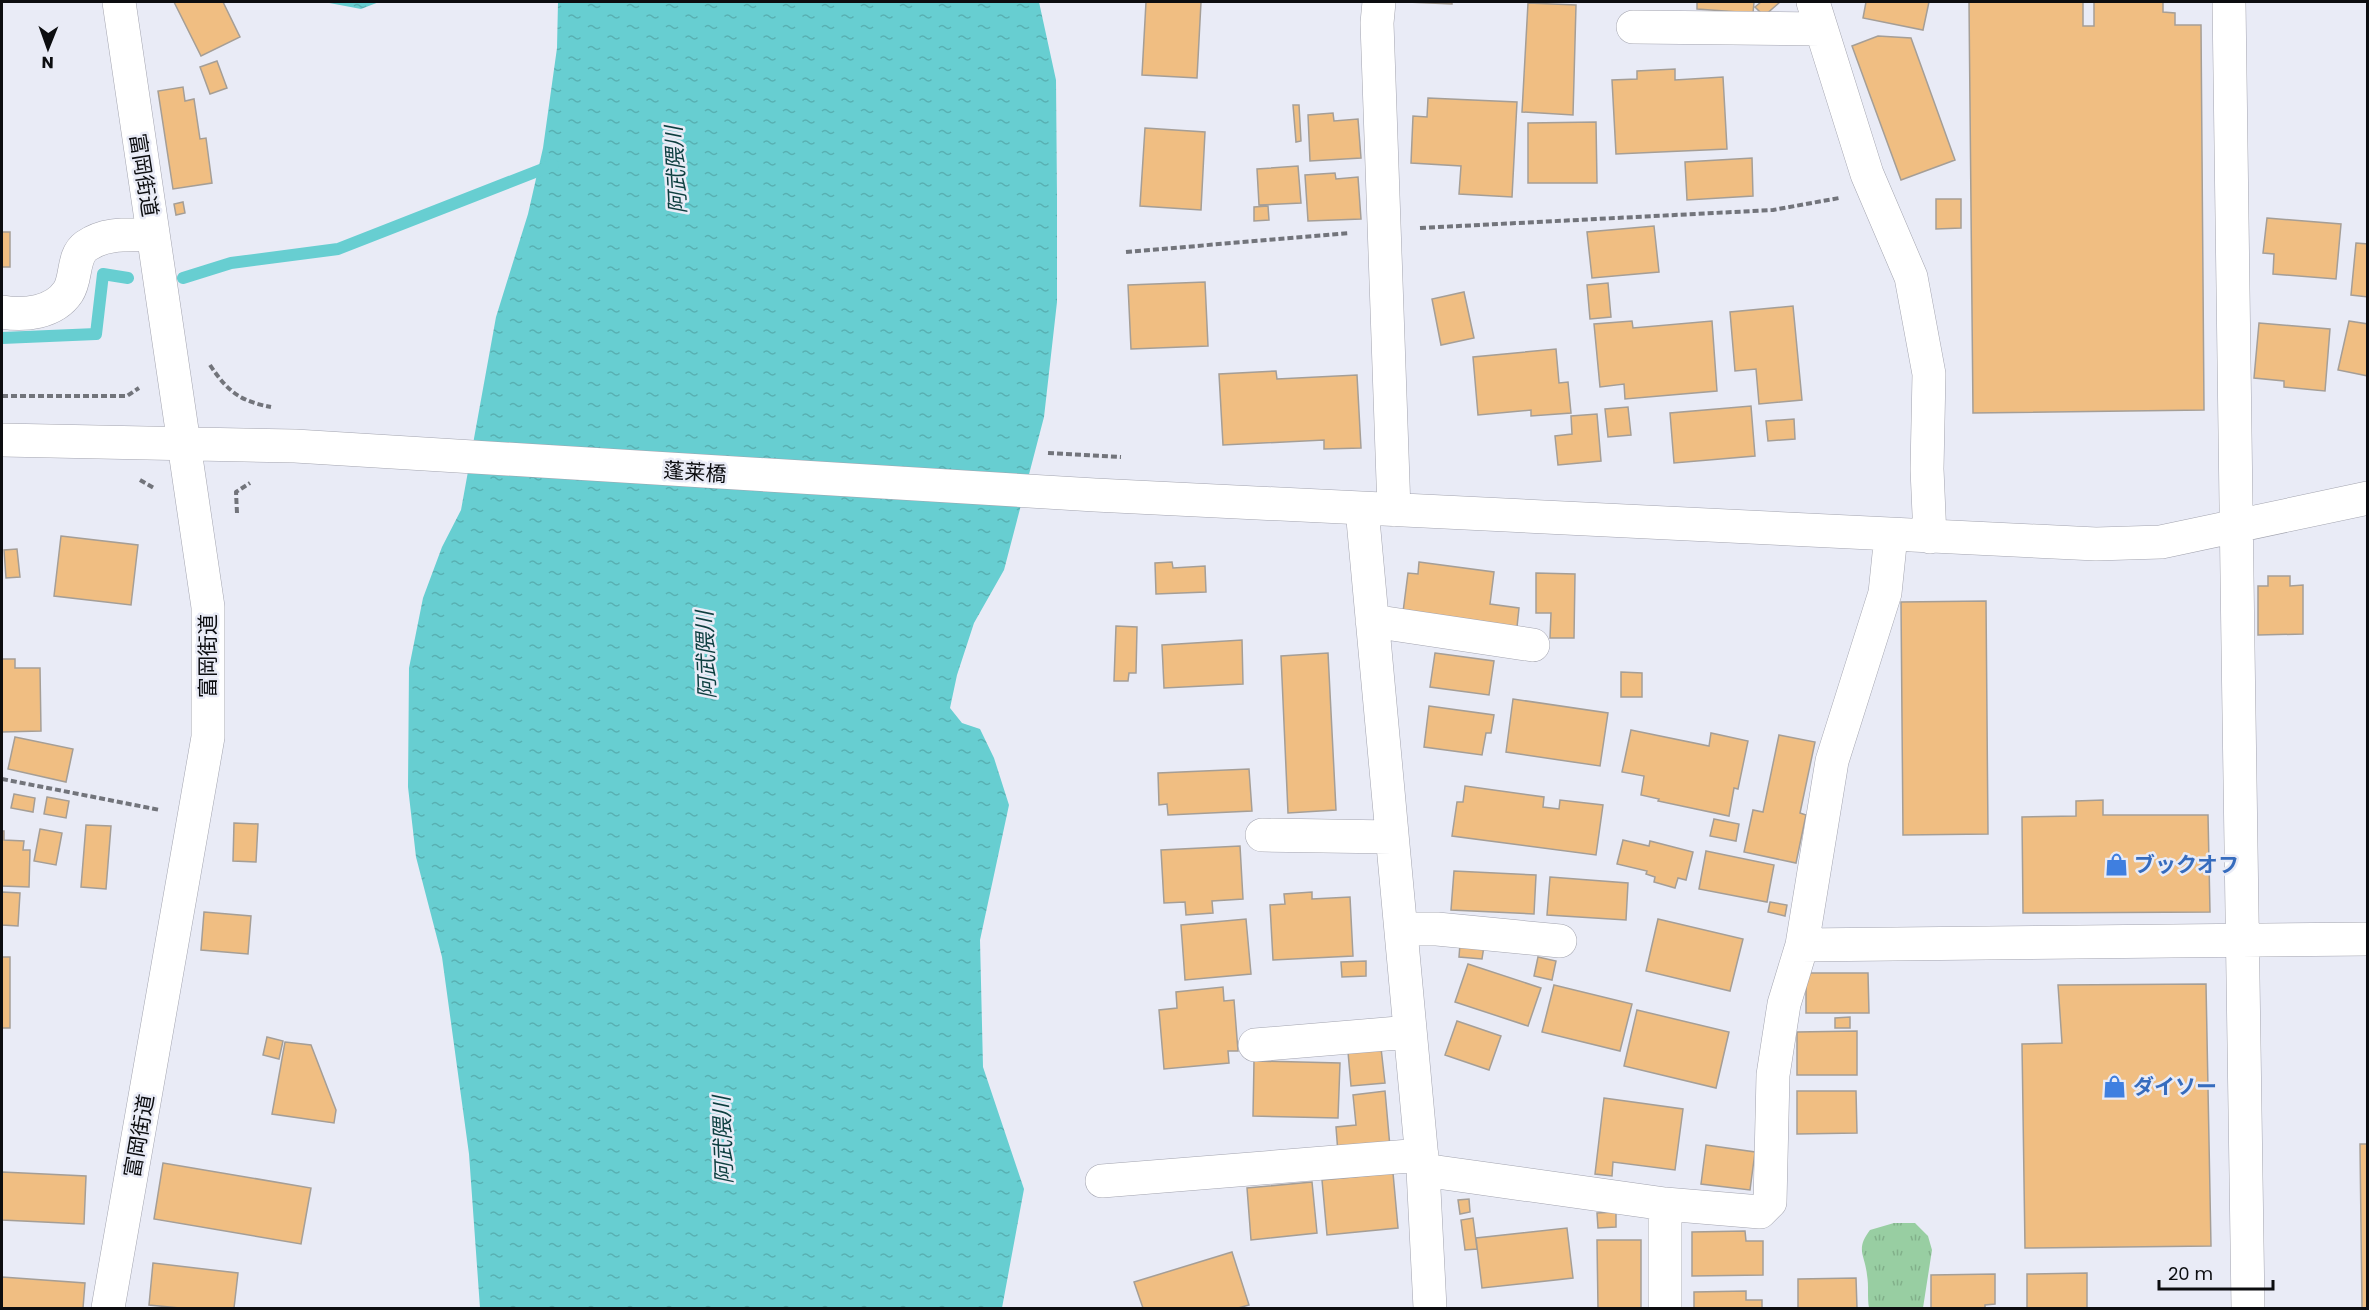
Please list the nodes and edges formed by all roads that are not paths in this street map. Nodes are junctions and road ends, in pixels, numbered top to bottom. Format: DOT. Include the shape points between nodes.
graph roads {
  1 [pos="118,2"];
  2 [pos="1379,2"];
  3 [pos="2229,2"];
  4 [pos="1816,15"];
  5 [pos="1633,27"];
  6 [pos="153,236"];
  7 [pos="2,312"];
  8 [pos="2,440"];
  9 [pos="185,444"];
  10 [pos="2367,498"];
  11 [pos="1362,509"];
  12 [pos="1394,510"];
  13 [pos="2238,525"];
  14 [pos="1891,535"];
  15 [pos="1930,537"];
  16 [pos="1372,621"];
  17 [pos="1533,645"];
  18 [pos="1262,835"];
  19 [pos="1392,837"];
  20 [pos="1402,929"];
  21 [pos="2367,939"];
  22 [pos="2240,940"];
  23 [pos="1560,941"];
  24 [pos="1802,945"];
  25 [pos="1410,1032"];
  26 [pos="1255,1046"];
  27 [pos="1422,1163"];
  28 [pos="1102,1181"];
  29 [pos="1665,1204"];
  30 [pos="108,1308"];
  31 [pos="1430,1308"];
  32 [pos="1665,1308"];
  33 [pos="2248,1308"];
  1 -- 6 [label="street, 富岡街道"];
  2 -- 12 [label="street"];
  3 -- 13 [label="street"];
  4 -- 5 [label="street"];
  4 -- 15 [label="street" via="1873,188 1911,277 1929,374 1926,470"];
  6 -- 7 [label="street" via="106,235 84,247 75,264 69,292 55,303 43,311"];
  6 -- 9 [label="street, 富岡街道"];
  8 -- 9 [label="street, 蓬莱橋"];
  9 -- 11 [label="street, 蓬莱橋" via="295,446"];
  9 -- 30 [label="street, 富岡街道" via="208,607 208,737"];
  10 -- 13 [label="street, 蓬莱橋"];
  11 -- 12 [label="street, 蓬莱橋"];
  11 -- 16 [label="street"];
  12 -- 14 [label="street, 蓬莱橋"];
  13 -- 15 [label="street, 蓬莱橋" via="2161,542 2096,544"];
  13 -- 22 [label="street"];
  14 -- 15 [label="street, 蓬莱橋"];
  14 -- 24 [label="street" via="1885,593 1832,761"];
  16 -- 17 [label="street"];
  16 -- 19 [label="street"];
  18 -- 19 [label="street"];
  19 -- 20 [label="street"];
  20 -- 23 [label="street"];
  20 -- 25 [label="street"];
  21 -- 22 [label="street"];
  22 -- 24 [label="street"];
  22 -- 33 [label="street"];
  24 -- 29 [label="street" via="1784,1004 1773,1075 1770,1202 1760,1212"];
  25 -- 26 [label="street"];
  25 -- 27 [label="street"];
  27 -- 28 [label="street"];
  27 -- 29 [label="street"];
  27 -- 31 [label="street"];
  29 -- 32 [label="street"];
}
